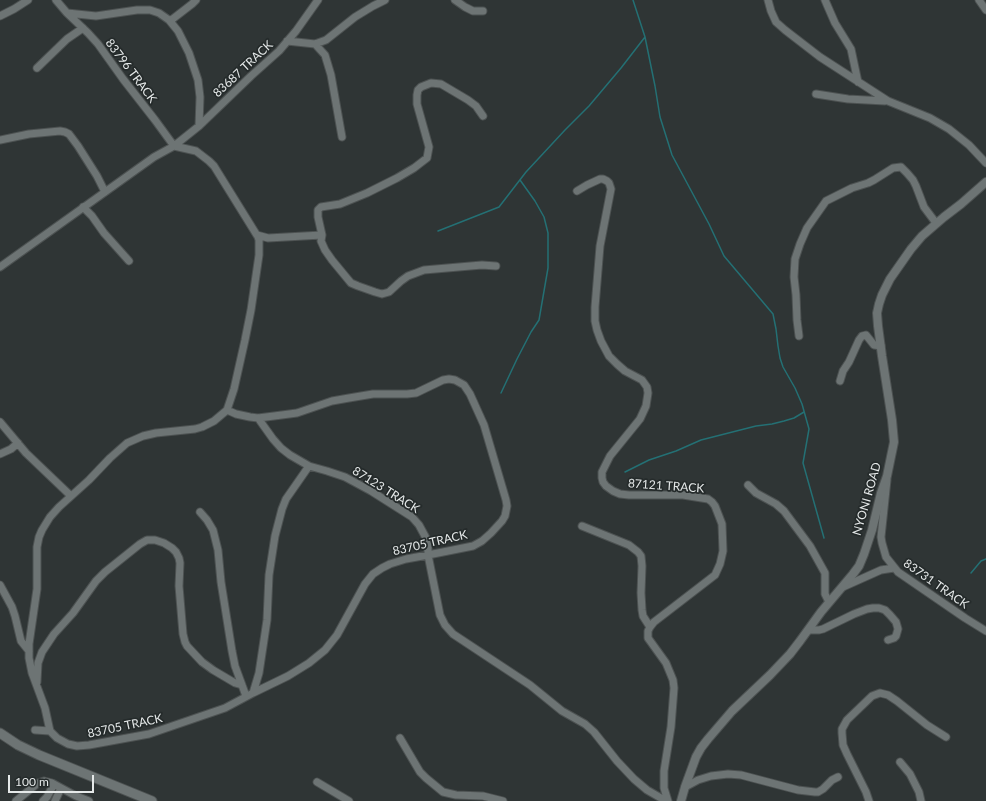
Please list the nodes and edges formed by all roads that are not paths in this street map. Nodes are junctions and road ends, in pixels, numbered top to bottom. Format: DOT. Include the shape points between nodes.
graph roads {
  1 [pos="28,0"];
  2 [pos="56,0"];
  3 [pos="196,0"];
  4 [pos="318,0"];
  5 [pos="385,0"];
  6 [pos="455,0"];
  7 [pos="768,0"];
  8 [pos="825,0"];
  9 [pos="979,0"];
  10 [pos="986,10"];
  11 [pos="483,11"];
  12 [pos="67,13"];
  13 [pos="0,16"];
  14 [pos="170,21"];
  15 [pos="83,28"];
  16 [pos="287,41"];
  17 [pos="316,44"];
  18 [pos="37,68"];
  19 [pos="858,82"];
  20 [pos="816,94"];
  21 [pos="888,101"];
  22 [pos="483,116"];
  23 [pos="199,126"];
  24 [pos="342,137"];
  25 [pos="0,140"];
  26 [pos="174,146"];
  27 [pos="986,163"];
  28 [pos="986,182"];
  29 [pos="577,191"];
  30 [pos="105,192"];
  31 [pos="83,207"];
  32 [pos="936,223"];
  33 [pos="257,235"];
  34 [pos="322,235"];
  35 [pos="128,261"];
  36 [pos="496,266"];
  37 [pos="0,267"];
  38 [pos="799,336"];
  39 [pos="880,346"];
  40 [pos="840,381"];
  41 [pos="227,410"];
  42 [pos="258,418"];
  43 [pos="0,422"];
  44 [pos="18,443"];
  45 [pos="0,454"];
  46 [pos="309,466"];
  47 [pos="887,476"];
  48 [pos="748,485"];
  49 [pos="71,496"];
  50 [pos="200,512"];
  51 [pos="582,526"];
  52 [pos="428,556"];
  53 [pos="894,568"];
  54 [pos="0,585"];
  55 [pos="843,587"];
  56 [pos="829,602"];
  57 [pos="650,628"];
  58 [pos="809,630"];
  59 [pos="986,631"];
  60 [pos="888,640"];
  61 [pos="29,652"];
  62 [pos="36,685"];
  63 [pos="242,685"];
  64 [pos="253,692"];
  65 [pos="246,696"];
  66 [pos="36,730"];
  67 [pos="50,731"];
  68 [pos="0,733"];
  69 [pos="946,737"];
  70 [pos="400,738"];
  71 [pos="900,762"];
  72 [pos="838,777"];
  73 [pos="317,782"];
  74 [pos="58,786"];
  75 [pos="685,787"];
  76 [pos="141,799"];
  77 [pos="16,801"];
  78 [pos="43,801"];
  79 [pos="55,801"];
  80 [pos="89,801"];
  81 [pos="152,801"];
  82 [pos="349,801"];
  83 [pos="503,801"];
  84 [pos="667,801"];
  85 [pos="681,801"];
  86 [pos="869,801"];
  87 [pos="921,801"];
  1 -- 13 [label="street"];
  2 -- 12 [label="street, 83796 TRACK"];
  3 -- 14 [label="street"];
  4 -- 16 [label="street, 83687 TRACK"];
  5 -- 17 [label="street" via="355,17 326,40"];
  6 -- 11 [label="street" via="473,11"];
  7 -- 19 [label="street" via="776,22 820,57"];
  8 -- 19 [label="street" via="851,49"];
  9 -- 10 [label="street"];
  12 -- 14 [label="street" via="96,16 145,10 155,11"];
  12 -- 15 [label="street, 83796 TRACK"];
  14 -- 23 [label="street" via="189,53 198,80"];
  15 -- 18 [label="street" via="67,39"];
  15 -- 26 [label="street, 83796 TRACK"];
  16 -- 17 [label="street"];
  16 -- 23 [label="street, 83687 TRACK"];
  17 -- 24 [label="street" via="325,55 331,75"];
  19 -- 21 [label="street"];
  20 -- 21 [label="street" via="852,100"];
  21 -- 27 [label="street" via="930,118 949,129"];
  22 -- 34 [label="street" via="476,106 441,84 432,83 421,87 418,90 417,104 429,147 427,158 398,178 367,193 340,204 321,207 318,210 318,217"];
  23 -- 26 [label="street, 83687 TRACK"];
  25 -- 30 [label="street" via="29,134 65,132 78,146"];
  26 -- 30 [label="street, 83687 TRACK"];
  26 -- 33 [label="street" via="204,156 214,166"];
  28 -- 32 [label="street, NYONI ROAD"];
  29 -- 57 [label="street, 87121 TRACK" via="600,179 609,183 611,189 600,246 595,321 609,356 642,380 648,393 646,406 640,418 610,456 602,472 603,482 620,494 683,495 708,499 715,506 722,524 723,551 714,574 654,622"];
  30 -- 31 [label="street, 83687 TRACK"];
  31 -- 35 [label="street"];
  31 -- 37 [label="street, 83687 TRACK"];
  32 -- 38 [label="street" via="924,207 913,180 901,167 893,168 868,183 826,201 807,228 796,253 794,277"];
  32 -- 39 [label="street, NYONI ROAD" via="911,249 882,295 877,313"];
  33 -- 34 [label="street" via="268,238"];
  33 -- 41 [label="street" via="259,255 251,310"];
  34 -- 36 [label="street" via="321,241 325,250 346,278 358,286 382,294 389,292 408,276 424,270"];
  39 -- 40 [label="street" via="874,345 866,335 862,336"];
  39 -- 47 [label="street, NYONI ROAD" via="894,433"];
  41 -- 42 [label="street, 83705 TRACK"];
  41 -- 49 [label="street" via="202,427 156,433 127,443"];
  42 -- 46 [label="street, 87123 TRACK" via="281,448"];
  42 -- 52 [label="street, 83705 TRACK" via="297,413 332,401 373,394 416,393 449,379 464,385 484,425 506,500 506,516 477,544"];
  43 -- 44 [label="street"];
  44 -- 45 [label="street"];
  44 -- 49 [label="street"];
  46 -- 52 [label="street, 87123 TRACK" via="345,477 412,517 423,531"];
  46 -- 64 [label="street" via="286,499 278,522 269,575 263,648"];
  47 -- 53 [label="street, 83731 TRACK" via="881,537 886,557"];
  47 -- 55 [label="street, NYONI ROAD" via="864,554"];
  48 -- 56 [label="street" via="756,493 784,510 810,546 824,570"];
  49 -- 61 [label="street" via="50,517 39,537 36,600"];
  50 -- 63 [label="street" via="212,530 218,550 232,651"];
  51 -- 57 [label="street" via="629,545 641,556 642,610"];
  52 -- 64 [label="street, 83705 TRACK" via="398,561 373,574 337,635 324,650 292,674"];
  52 -- 84 [label="street, 87123 TRACK" via="440,615 448,630 584,724 594,732 634,779"];
  53 -- 55 [label="street" via="882,570"];
  53 -- 59 [label="street, 83731 TRACK"];
  54 -- 61 [label="street" via="12,607 22,641"];
  55 -- 56 [label="street, NYONI ROAD"];
  56 -- 58 [label="street, NYONI ROAD"];
  57 -- 84 [label="street" via="648,638 666,663 674,688 664,771"];
  58 -- 60 [label="street" via="823,629 861,612 879,608 890,615 898,629 894,638"];
  58 -- 75 [label="street, NYONI ROAD" via="775,670 708,739 696,757"];
  61 -- 62 [label="street"];
  62 -- 63 [label="street" via="42,652 96,581 140,544 147,540 155,540 172,548 179,558 183,634 187,646 213,670"];
  62 -- 67 [label="street"];
  63 -- 65 [label="street"];
  64 -- 65 [label="street, 83705 TRACK"];
  65 -- 67 [label="street, 83705 TRACK" via="225,708 136,737 78,746 63,742"];
  66 -- 67 [label="street"];
  68 -- 76 [label="main road" via="39,755"];
  69 -- 86 [label="street" via="888,695 880,693 872,696 842,728 843,745"];
  70 -- 83 [label="street" via="420,772 443,792"];
  71 -- 87 [label="street" via="912,778"];
  72 -- 75 [label="street" via="818,792 728,774 711,776"];
  73 -- 82 [label="street"];
  74 -- 77 [label="street" via="42,781"];
  74 -- 78 [label="street"];
  74 -- 79 [label="street"];
  74 -- 80 [label="street"];
  75 -- 85 [label="street, NYONI ROAD"];
  76 -- 81 [label="main road"];
}
